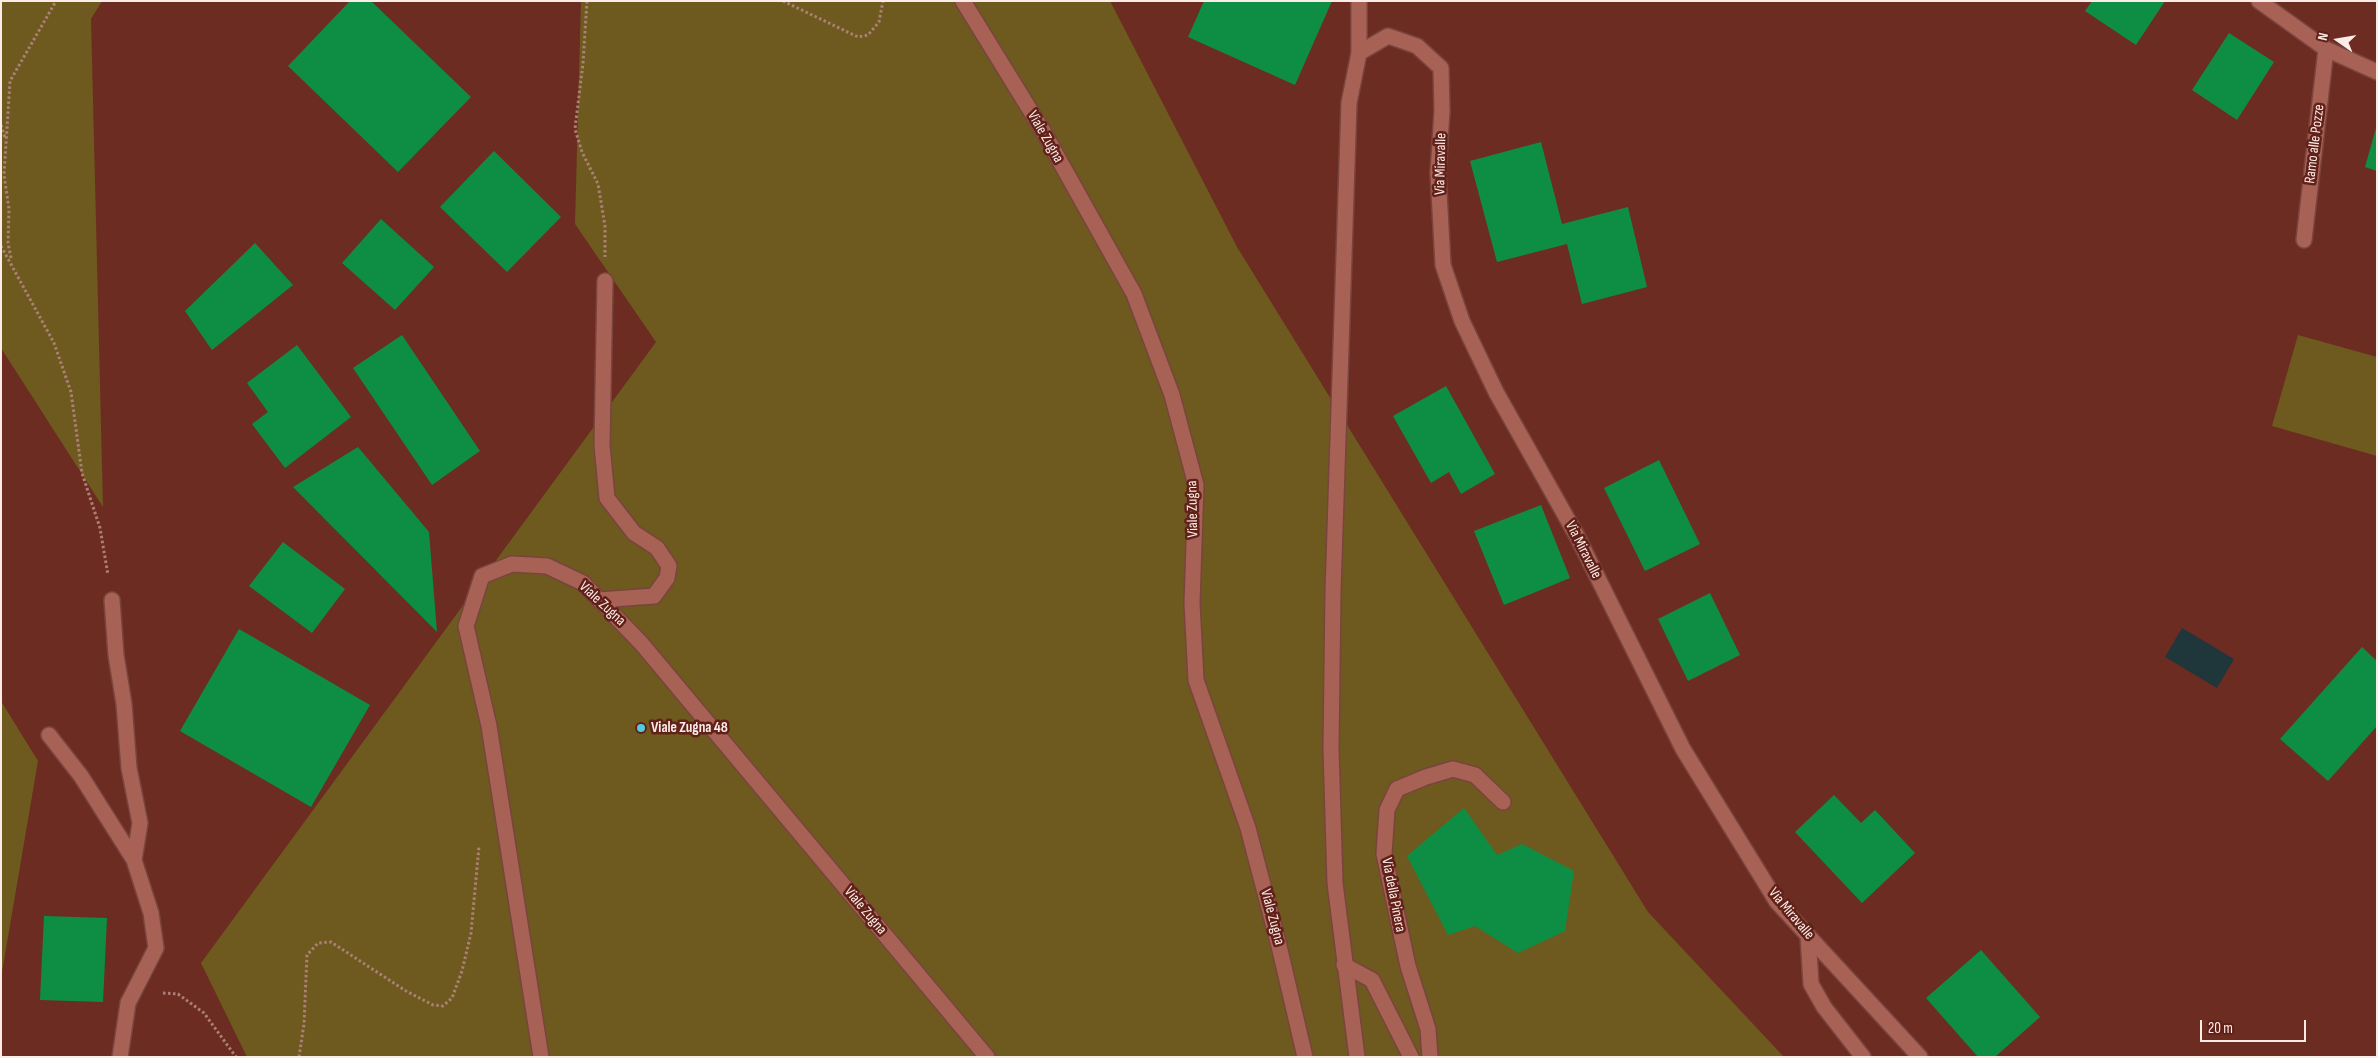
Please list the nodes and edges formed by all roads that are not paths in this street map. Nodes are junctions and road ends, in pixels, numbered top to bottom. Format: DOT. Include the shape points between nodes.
graph roads {
  1 [pos="962,1"];
  2 [pos="1359,1"];
  3 [pos="2259,1"];
  4 [pos="2326,49"];
  5 [pos="1359,53"];
  6 [pos="2377,72"];
  7 [pos="2304,240"];
  8 [pos="605,281"];
  9 [pos="112,600"];
  10 [pos="599,600"];
  11 [pos="49,735"];
  12 [pos="1503,802"];
  13 [pos="134,860"];
  14 [pos="1808,936"];
  15 [pos="1344,965"];
  16 [pos="120,1057"];
  17 [pos="541,1057"];
  18 [pos="987,1057"];
  19 [pos="1305,1057"];
  20 [pos="1357,1057"];
  21 [pos="1411,1057"];
  22 [pos="1430,1057"];
  23 [pos="1863,1057"];
  24 [pos="1920,1057"];
  1 -- 19 [label="street, Viale Zugna" via="1043,131 1134,294 1172,394 1196,485 1192,603 1196,680 1248,828"];
  2 -- 5 [label="street"];
  3 -- 4 [label="street"];
  4 -- 6 [label="street"];
  4 -- 7 [label="street, Ramo alle Pozze"];
  5 -- 14 [label="street, Via Miravalle" via="1388,36 1417,46 1441,68 1438,172 1443,265 1462,321 1496,392 1578,538 1683,749 1777,902"];
  5 -- 15 [label="street" via="1349,102 1333,590 1331,749 1334,883"];
  8 -- 10 [label="street" via="602,445 607,498 634,533 657,548 669,566 667,578 654,596"];
  9 -- 13 [label="street" via="129,768 140,823"];
  10 -- 17 [label="street, Viale Zugna" via="583,583 547,566 512,564 482,576 466,626 488,726"];
  10 -- 18 [label="street, Viale Zugna" via="641,643"];
  11 -- 13 [label="street" via="82,776"];
  12 -- 22 [label="street, Via della Pinera" via="1474,775 1454,769 1397,790 1387,810 1384,854 1408,966 1428,1029"];
  13 -- 16 [label="street" via="152,913 156,948 128,1003"];
  14 -- 23 [label="street" via="1810,984"];
  14 -- 24 [label="street, Via Miravalle"];
  15 -- 20 [label="street"];
  15 -- 21 [label="street" via="1372,980"];
}
